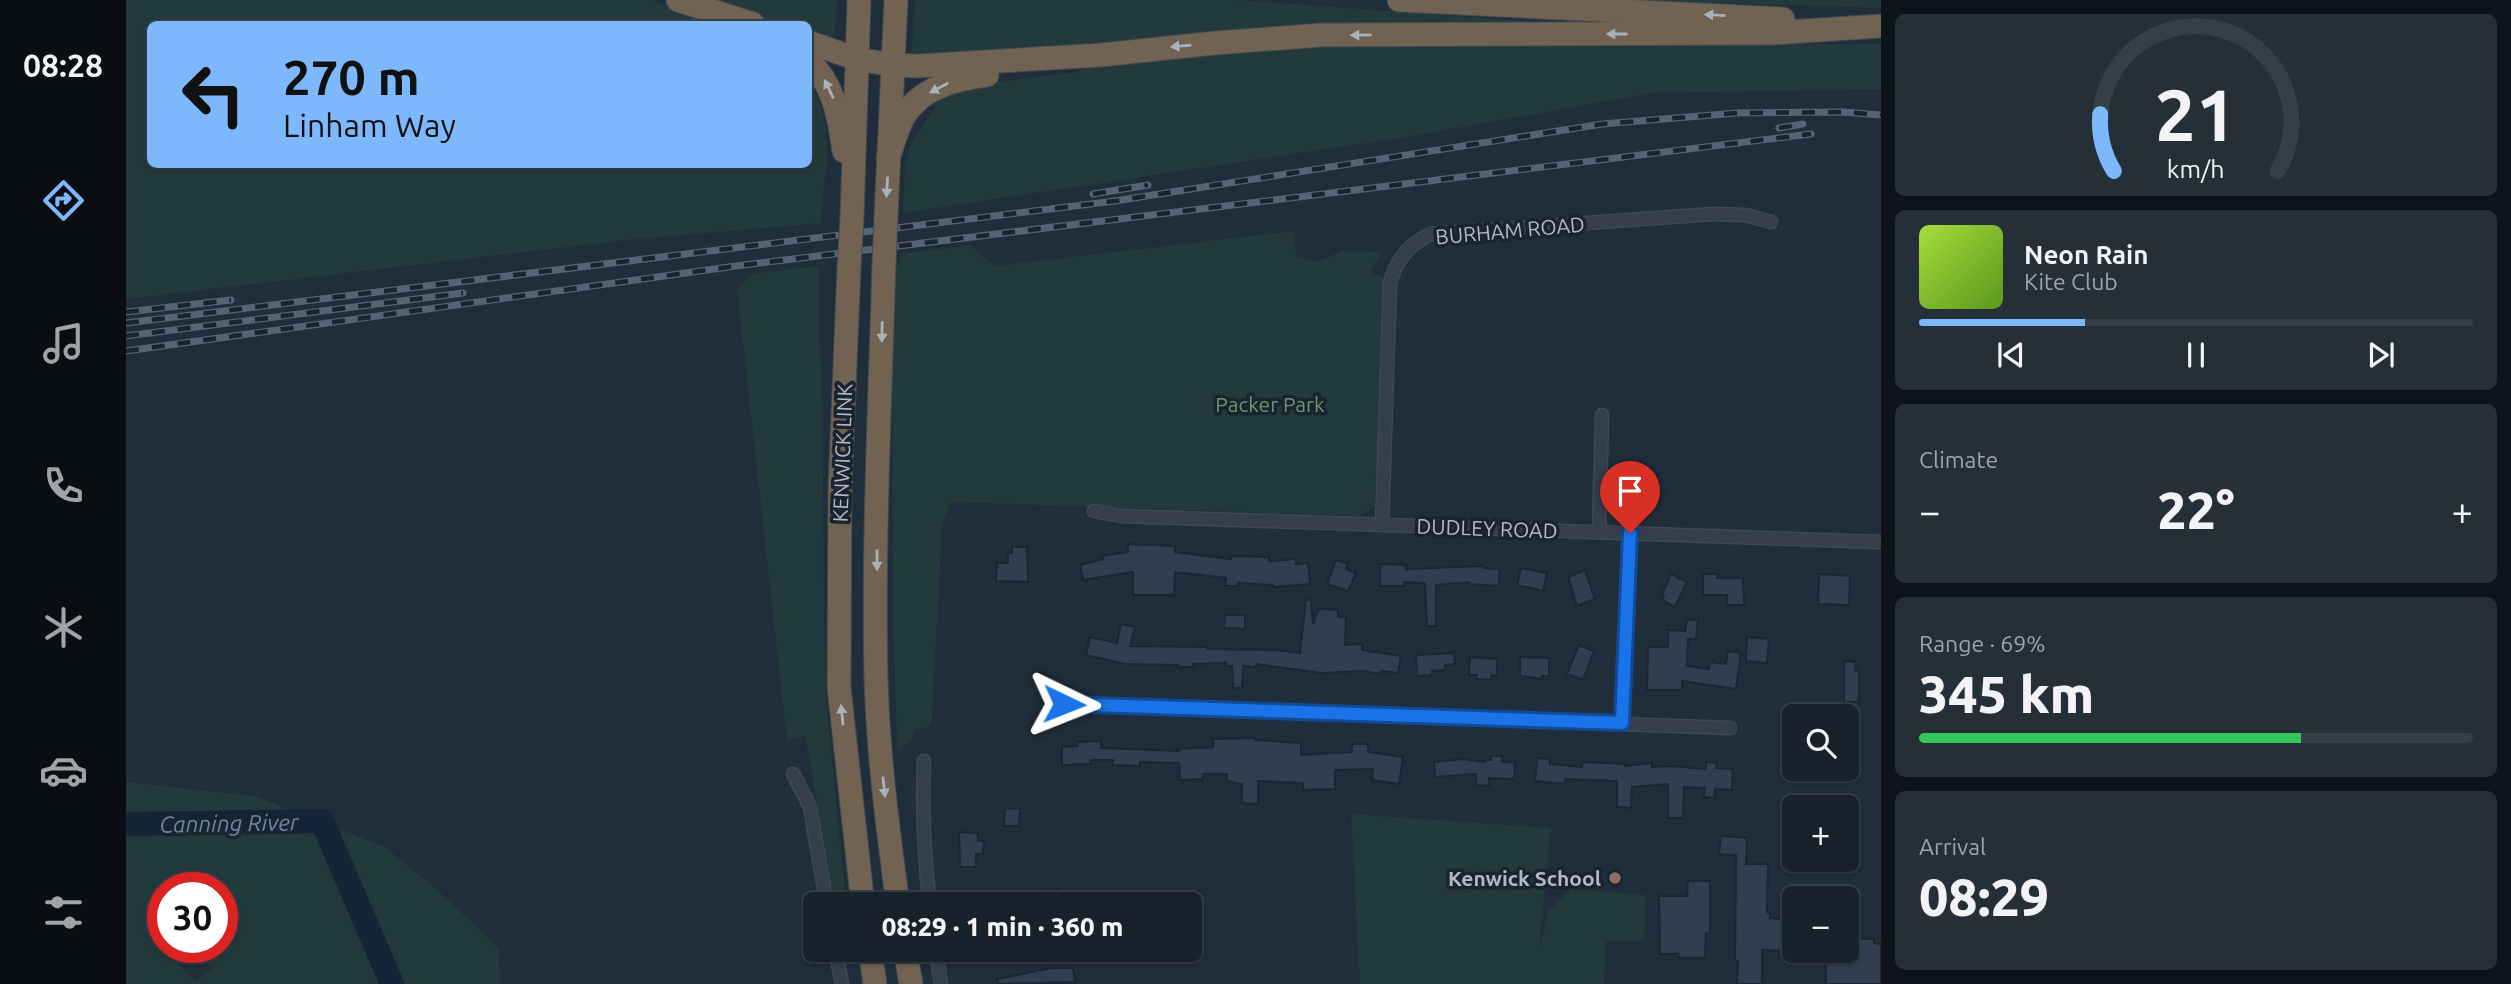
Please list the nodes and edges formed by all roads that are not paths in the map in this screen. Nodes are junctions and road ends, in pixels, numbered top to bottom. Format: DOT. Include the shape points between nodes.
graph roads {
  1 [pos="859,0"];
  2 [pos="896,0"];
  3 [pos="1399,0"];
  4 [pos="687,3"];
  5 [pos="730,21"];
  6 [pos="744,21"];
  7 [pos="1881,25"];
  8 [pos="812,43"];
  9 [pos="1101,55"];
  10 [pos="857,59"];
  11 [pos="812,64"];
  12 [pos="893,65"];
  13 [pos="888,158"];
  14 [pos="852,210"];
  15 [pos="1770,222"];
  16 [pos="1602,415"];
  17 [pos="1094,511"];
  18 [pos="1382,525"];
  19 [pos="1599,532"];
  20 [pos="1630,533"];
  21 [pos="1881,542"];
  22 [pos="1064,704"];
  23 [pos="1622,723"];
  24 [pos="1730,728"];
  25 [pos="925,761"];
  26 [pos="793,774"];
  27 [pos="825,892"];
  28 [pos="861,892"];
  29 [pos="896,892"];
  30 [pos="928,892"];
  31 [pos="837,962"];
  32 [pos="872,962"];
  33 [pos="907,962"];
  34 [pos="937,962"];
  35 [pos="842,984"];
  36 [pos="875,984"];
  37 [pos="911,984"];
  38 [pos="940,984"];
  1 -- 10 [label="highway, KENWICK LINK"];
  2 -- 12 [label="highway, KENWICK LINK"];
  7 -- 3 [label="highway, one-way"];
  4 -- 5 [label="highway"];
  4 -- 6 [label="highway"];
  7 -- 9 [label="highway, one-way" via="1772,33 1322,35"];
  8 -- 10 [label="highway"];
  9 -- 12 [label="highway"];
  9 -- 13 [label="highway, one-way" via="1070,66 942,85 904,117"];
  10 -- 12 [label="highway"];
  10 -- 14 [label="highway, KENWICK LINK"];
  14 -- 11 [label="highway, one-way" via="838,112 831,90"];
  12 -- 13 [label="highway, KENWICK LINK"];
  13 -- 29 [label="highway, KENWICK LINK, one-way, bridge" via="876,679"];
  28 -- 14 [label="highway, KENWICK LINK, one-way, bridge" via="839,687 840,489"];
  15 -- 18 [label="street, BURHAM ROAD" via="1746,215 1713,214 1431,234 1417,241 1405,251 1390,282"];
  16 -- 19 [label="street"];
  17 -- 18 [label="street, DUDLEY ROAD" via="1121,516"];
  18 -- 19 [label="street, DUDLEY ROAD"];
  19 -- 20 [label="street, DUDLEY ROAD"];
  20 -- 21 [label="street, DUDLEY ROAD"];
  20 -- 23 [label="street"];
  22 -- 23 [label="street"];
  23 -- 24 [label="street"];
  25 -- 30 [label="street"];
  26 -- 27 [label="street" via="810,807"];
  31 -- 35 [label="street"];
  32 -- 36 [label="highway"];
  33 -- 37 [label="highway"];
  34 -- 38 [label="street"];
}
